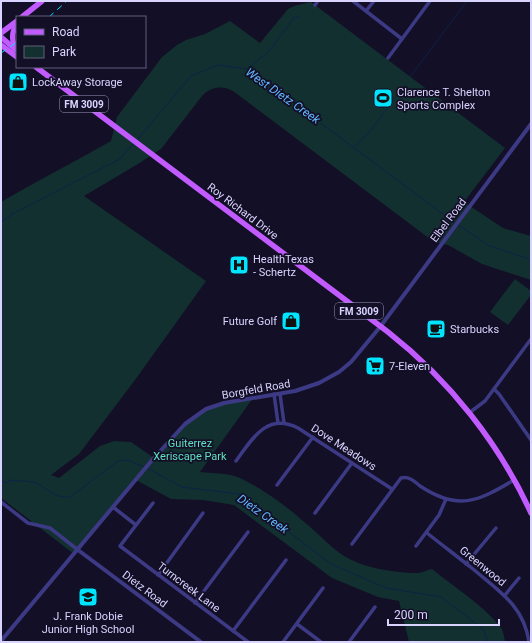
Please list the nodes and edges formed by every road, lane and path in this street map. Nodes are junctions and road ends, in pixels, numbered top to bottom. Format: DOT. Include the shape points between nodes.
graph roads {
  1 [pos="42,1"];
  2 [pos="353,1"];
  3 [pos="374,1"];
  4 [pos="430,1"];
  5 [pos="366,11"];
  6 [pos="23,16"];
  7 [pos="16,23"];
  8 [pos="16,24"];
  9 [pos="1,33"];
  10 [pos="1,37"];
  11 [pos="402,39"];
  12 [pos="1,46"];
  13 [pos="16,48"];
  14 [pos="16,49"];
  15 [pos="16,56"];
  16 [pos="388,58"];
  17 [pos="37,68"];
  18 [pos="531,124"];
  19 [pos="380,327"];
  20 [pos="531,339"];
  21 [pos="494,389"];
  22 [pos="274,394"];
  23 [pos="280,394"];
  24 [pos="469,412"];
  25 [pos="281,423"];
  26 [pos="531,430"];
  27 [pos="526,432"];
  28 [pos="313,437"];
  29 [pos="531,440"];
  30 [pos="236,461"];
  31 [pos="352,463"];
  32 [pos="514,480"];
  33 [pos="278,485"];
  34 [pos="392,489"];
  35 [pos="446,499"];
  36 [pos="1,502"];
  37 [pos="153,503"];
  38 [pos="113,507"];
  39 [pos="203,513"];
  40 [pos="315,513"];
  41 [pos="531,513"];
  42 [pos="136,525"];
  43 [pos="496,528"];
  44 [pos="248,532"];
  45 [pos="427,533"];
  46 [pos="352,544"];
  47 [pos="416,546"];
  48 [pos="78,550"];
  49 [pos="286,560"];
  50 [pos="466,564"];
  51 [pos="158,575"];
  52 [pos="519,578"];
  53 [pos="323,588"];
  54 [pos="505,595"];
  55 [pos="195,603"];
  56 [pos="375,607"];
  57 [pos="296,624"];
  58 [pos="233,631"];
  59 [pos="1,641"];
  60 [pos="197,641"];
  61 [pos="248,642"];
  62 [pos="283,642"];
  63 [pos="321,642"];
  64 [pos="349,642"];
  65 [pos="529,642"];
  1 -- 6 [label="main road"];
  2 -- 5 [label="street"];
  3 -- 5 [label="street"];
  4 -- 11 [label="street"];
  5 -- 11 [label="street"];
  7 -- 9 [label="main road"];
  8 -- 13 [label="main road" via="12,39"];
  10 -- 14 [label="main road"];
  11 -- 16 [label="street"];
  12 -- 15 [label="main road"];
  17 -- 19 [label="main road, Roy Richard Drive / FM 3009"];
  18 -- 19 [label="street, Elbel Road"];
  19 -- 23 [label="street, Borgfeld Road" via="339,372 308,387"];
  19 -- 24 [label="main road, Roy Richard Drive / FM 3009" via="418,358"];
  20 -- 21 [label="street"];
  21 -- 24 [label="street" via="485,401"];
  21 -- 27 [label="street"];
  22 -- 23 [label="street, Borgfeld Road"];
  22 -- 25 [label="street"];
  22 -- 38 [label="street, Borgfeld Road" via="230,401 206,410 185,424"];
  23 -- 25 [label="street"];
  24 -- 32 [label="main road, Roy Richard Drive / FM 3009"];
  25 -- 28 [label="street, Dove Meadows" via="293,425"];
  25 -- 30 [label="street" via="269,425 258,432"];
  26 -- 27 [label="street"];
  27 -- 29 [label="street"];
  28 -- 31 [label="street, Dove Meadows"];
  28 -- 33 [label="street"];
  31 -- 34 [label="street, Dove Meadows"];
  31 -- 40 [label="street"];
  32 -- 35 [label="street" via="475,500"];
  32 -- 41 [label="main road, Roy Richard Drive / FM 3009"];
  34 -- 35 [label="street" via="401,478 408,478"];
  34 -- 46 [label="street"];
  35 -- 45 [label="street" via="439,516"];
  36 -- 48 [label="street" via="28,523 50,528"];
  37 -- 42 [label="street"];
  38 -- 42 [label="street"];
  38 -- 48 [label="street, Borgfeld Road"];
  39 -- 51 [label="street"];
  42 -- 51 [label="street, Turncreek Lane" via="120,546"];
  43 -- 50 [label="street"];
  44 -- 55 [label="street"];
  45 -- 47 [label="street"];
  45 -- 50 [label="street, Greenwood"];
  48 -- 59 [label="street, Borgfeld Road"];
  48 -- 60 [label="street, Dietz Road"];
  49 -- 58 [label="street"];
  50 -- 54 [label="street, Greenwood"];
  51 -- 55 [label="street, Turncreek Lane"];
  52 -- 54 [label="street"];
  53 -- 57 [label="street"];
  54 -- 65 [label="street, Greenwood" via="524,622"];
  55 -- 58 [label="street, Turncreek Lane"];
  56 -- 64 [label="street"];
  57 -- 62 [label="street"];
  57 -- 63 [label="street"];
  58 -- 61 [label="street, Turncreek Lane"];
}
